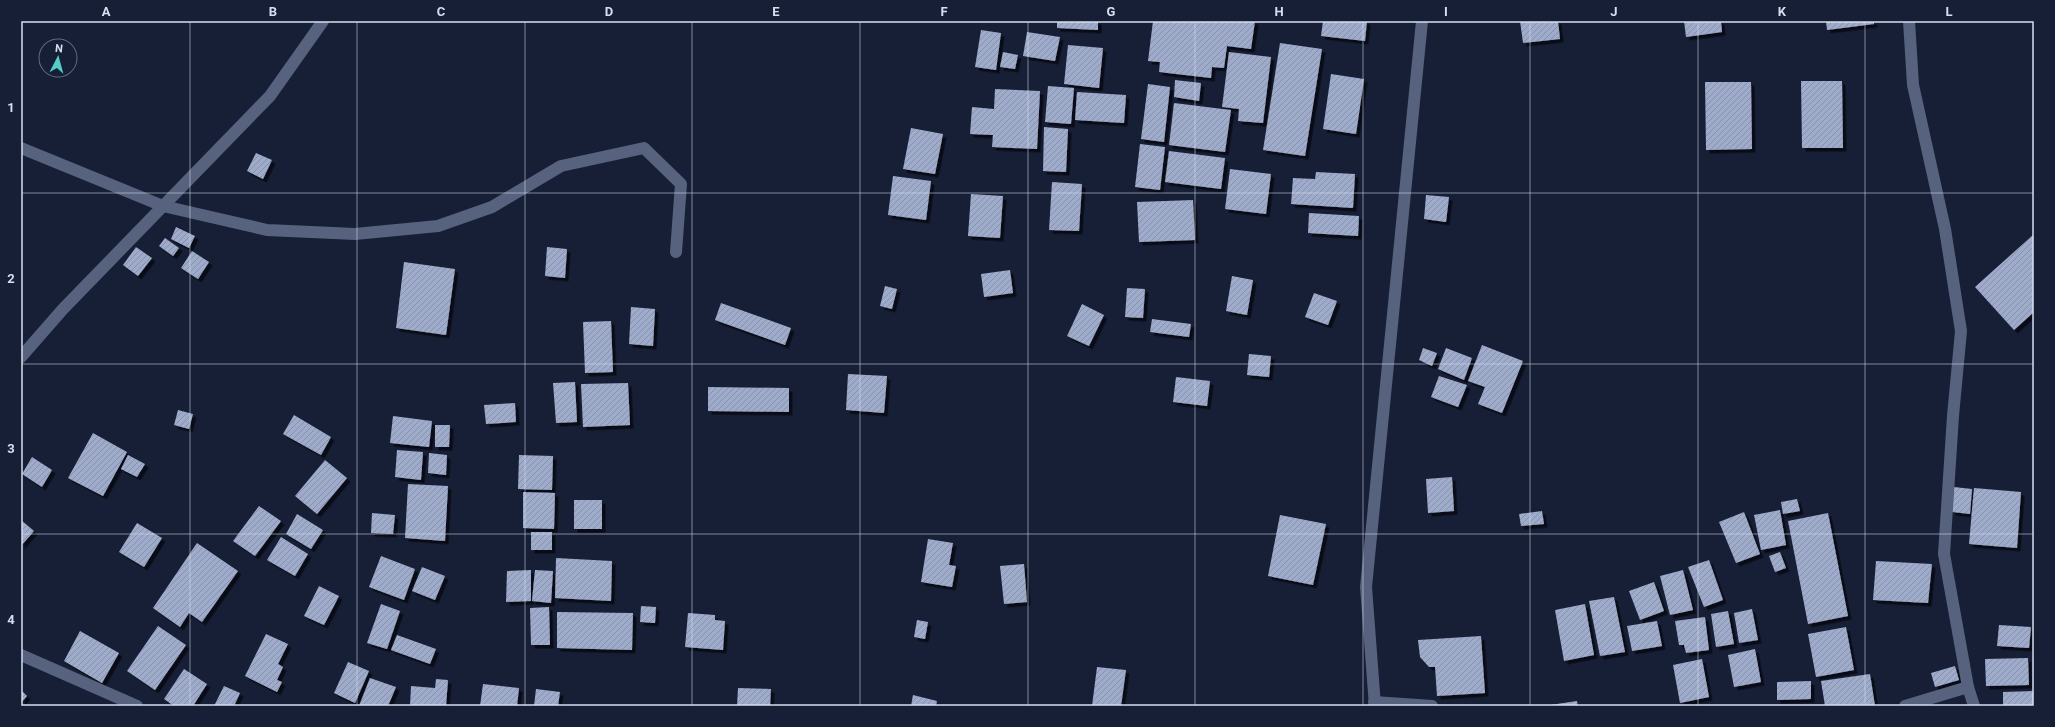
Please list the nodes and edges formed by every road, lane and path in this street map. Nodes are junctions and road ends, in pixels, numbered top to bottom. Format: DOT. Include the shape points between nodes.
graph roads {
  1 [pos="323,21"];
  2 [pos="1422,21"];
  3 [pos="1909,21"];
  4 [pos="21,148"];
  5 [pos="163,206"];
  6 [pos="676,252"];
  7 [pos="21,357"];
  8 [pos="21,655"];
  9 [pos="1968,687"];
  10 [pos="1375,704"];
  11 [pos="137,706"];
  12 [pos="1432,706"];
  13 [pos="1905,706"];
  14 [pos="1974,706"];
  1 -- 5 [label="street" via="270,96"];
  2 -- 10 [label="street" via="1366,587"];
  3 -- 9 [label="street" via="1913,85 1945,229 1961,332 1944,554"];
  4 -- 5 [label="street"];
  5 -- 6 [label="street" via="267,230 355,234 438,226 492,207 561,166 644,148 681,184"];
  5 -- 7 [label="street" via="63,309"];
  8 -- 11 [label="street"];
  9 -- 13 [label="street"];
  9 -- 14 [label="street"];
  10 -- 12 [label="street"];
}
